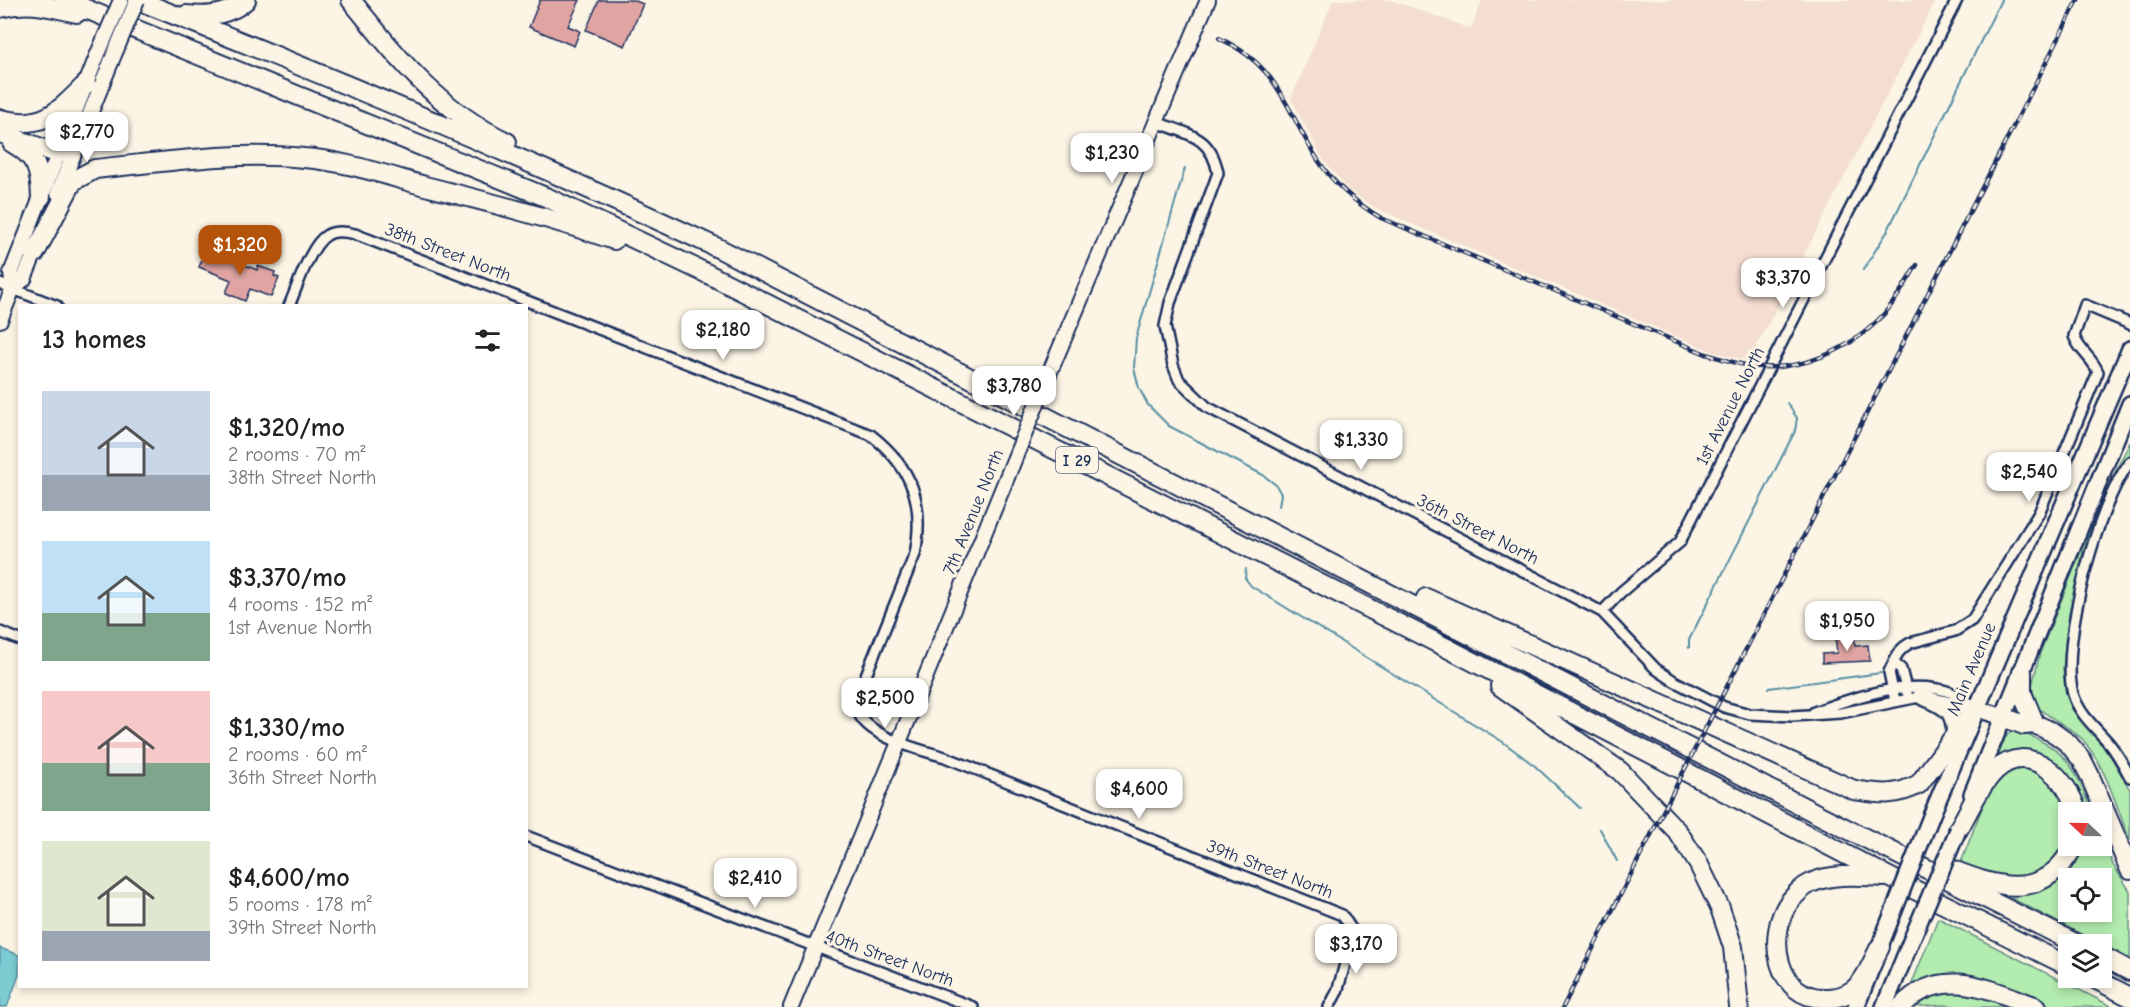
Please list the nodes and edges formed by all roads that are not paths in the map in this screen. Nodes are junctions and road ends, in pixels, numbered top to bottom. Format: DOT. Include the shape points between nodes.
graph roads {
  1 [pos="64,0"];
  2 [pos="121,0"];
  3 [pos="137,0"];
  4 [pos="246,0"];
  5 [pos="351,0"];
  6 [pos="1208,0"];
  7 [pos="1957,0"];
  8 [pos="0,8"];
  9 [pos="169,13"];
  10 [pos="115,21"];
  11 [pos="86,84"];
  12 [pos="0,119"];
  13 [pos="1156,122"];
  14 [pos="0,135"];
  15 [pos="79,141"];
  16 [pos="58,154"];
  17 [pos="601,192"];
  18 [pos="41,197"];
  19 [pos="35,253"];
  20 [pos="708,274"];
  21 [pos="6,286"];
  22 [pos="52,304"];
  23 [pos="290,304"];
  24 [pos="0,320"];
  25 [pos="2130,324"];
  26 [pos="2130,349"];
  27 [pos="2130,404"];
  28 [pos="2130,462"];
  29 [pos="1238,516"];
  30 [pos="1602,612"];
  31 [pos="0,632"];
  32 [pos="18,639"];
  33 [pos="1448,648"];
  34 [pos="1894,663"];
  35 [pos="2022,672"];
  36 [pos="1905,688"];
  37 [pos="1892,690"];
  38 [pos="1914,697"];
  39 [pos="1895,700"];
  40 [pos="1976,708"];
  41 [pos="1807,714"];
  42 [pos="2003,717"];
  43 [pos="2035,724"];
  44 [pos="1955,734"];
  45 [pos="897,742"];
  46 [pos="1953,764"];
  47 [pos="2130,777"];
  48 [pos="2073,802"];
  49 [pos="1958,830"];
  50 [pos="1851,831"];
  51 [pos="528,837"];
  52 [pos="2067,856"];
  53 [pos="2130,870"];
  54 [pos="1891,878"];
  55 [pos="2058,934"];
  56 [pos="1880,947"];
  57 [pos="815,948"];
  58 [pos="2058,961"];
  59 [pos="2112,961"];
  60 [pos="2130,970"];
  61 [pos="2112,988"];
  62 [pos="2130,997"];
  63 [pos="791,1007"];
  64 [pos="973,1007"];
  65 [pos="1329,1007"];
  66 [pos="1739,1007"];
  67 [pos="1856,1007"];
  68 [pos="1884,1007"];
  69 [pos="1901,1007"];
  70 [pos="2037,1007"];
  1 -- 10 [label="highway, I 29"];
  2 -- 11 [label="street, bridge"];
  3 -- 9 [label="highway, I 29"];
  3 -- 15 [label="street, bridge"];
  4 -- 9 [label="highway" via="233,9 209,15"];
  5 -- 17 [label="highway" via="408,71 437,97 492,135"];
  6 -- 13 [label="street, 7th Avenue North"];
  7 -- 30 [label="street, 1st Avenue North" via="1680,542"];
  8 -- 10 [label="highway" via="38,3"];
  9 -- 17 [label="highway, I 29"];
  10 -- 20 [label="highway, I 29" via="548,198"];
  11 -- 12 [label="highway" via="62,108 44,119 30,124"];
  11 -- 16 [label="street"];
  13 -- 30 [label="street, 36th Street North" via="1208,145 1218,172 1165,326 1173,366 1191,394 1207,407"];
  13 -- 45 [label="street, 7th Avenue North, bridge"];
  14 -- 16 [label="highway"];
  14 -- 18 [label="highway" via="28,152 40,176"];
  15 -- 16 [label="highway"];
  15 -- 19 [label="street"];
  16 -- 18 [label="street"];
  17 -- 29 [label="highway, I 29" via="720,249"];
  18 -- 21 [label="street"];
  19 -- 20 [label="highway" via="73,181 85,172 254,156 306,158 353,167 583,229"];
  19 -- 21 [label="street" via="24,279"];
  20 -- 33 [label="highway, I 29"];
  21 -- 22 [label="street"];
  21 -- 24 [label="street"];
  23 -- 45 [label="street, 38th Street North" via="316,245 328,234 355,234 871,435 904,468 917,513 915,555 856,704 872,730"];
  25 -- 34 [label="street" via="2085,306 2074,336 2098,372 2034,522 1972,620 1955,631 1911,643 1898,653"];
  26 -- 40 [label="main road, Main Avenue"];
  27 -- 35 [label="main road"];
  28 -- 47 [label="street" via="2110,498 2090,551 2070,662 2070,679 2078,706 2109,743"];
  29 -- 44 [label="highway" via="1321,548 1854,790 1889,795 1914,787 1939,760"];
  29 -- 50 [label="highway, I 29"];
  30 -- 41 [label="street, 36th Street North" via="1656,669 1716,703 1750,714"];
  31 -- 32 [label="street"];
  33 -- 54 [label="highway, I 29"];
  33 -- 66 [label="highway" via="1620,771 1678,832 1720,908 1733,947"];
  34 -- 36 [label="street" via="1901,669"];
  34 -- 37 [label="street" via="1889,672"];
  35 -- 42 [label="main road"];
  35 -- 43 [label="highway" via="2022,693"];
  36 -- 37 [label="street, 36th Street North"];
  36 -- 38 [label="street"];
  36 -- 40 [label="street, 36th Street North" via="1930,686 1966,698"];
  37 -- 39 [label="street"];
  37 -- 41 [label="street, 36th Street North" via="1838,702"];
  38 -- 39 [label="street, 36th Street North"];
  38 -- 40 [label="street, 36th Street North"];
  38 -- 44 [label="main road" via="1946,706"];
  39 -- 41 [label="street, 36th Street North" via="1841,713"];
  40 -- 42 [label="main road"];
  40 -- 44 [label="highway"];
  40 -- 46 [label="main road, Main Avenue"];
  42 -- 43 [label="highway" via="2024,725"];
  42 -- 49 [label="main road"];
  43 -- 53 [label="highway" via="2068,743 2082,760"];
  44 -- 46 [label="main road"];
  45 -- 57 [label="street, 7th Avenue North"];
  45 -- 65 [label="street, 39th Street North" via="945,757 1342,915 1353,933"];
  46 -- 56 [label="main road, Main Avenue, bridge"];
  48 -- 49 [label="highway" via="2068,788 2046,766 2019,761 1994,772"];
  49 -- 68 [label="main road, bridge"];
  50 -- 52 [label="highway" via="1971,877 2009,886 2042,881"];
  50 -- 55 [label="highway, I 29"];
  51 -- 57 [label="street, 40th Street North"];
  54 -- 56 [label="highway" via="1857,875 1812,882 1784,910 1776,936 1780,966 1787,978 1797,990 1823,999 1838,998 1852,991"];
  54 -- 58 [label="highway, I 29"];
  56 -- 67 [label="main road, Main Avenue"];
  57 -- 63 [label="street, 7th Avenue North"];
  57 -- 64 [label="street, 40th Street North"];
  59 -- 60 [label="highway"];
  61 -- 62 [label="highway"];
  69 -- 70 [label="highway" via="1917,995 1949,983 1978,986"];
}
